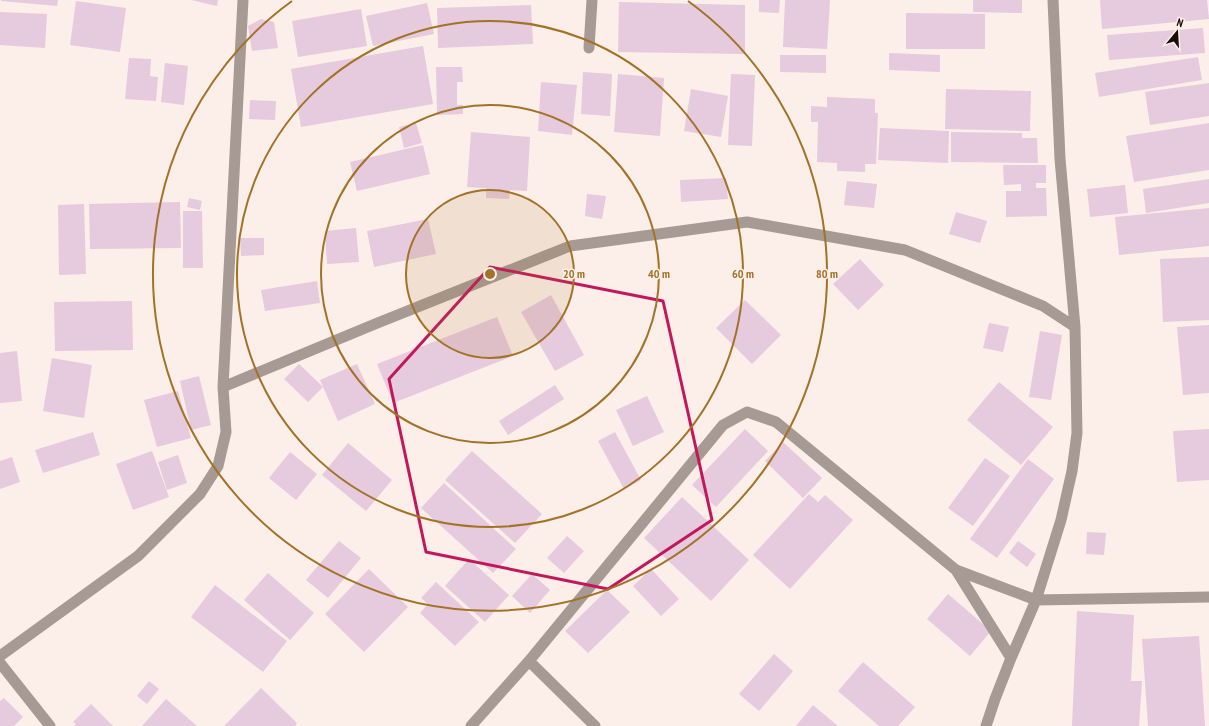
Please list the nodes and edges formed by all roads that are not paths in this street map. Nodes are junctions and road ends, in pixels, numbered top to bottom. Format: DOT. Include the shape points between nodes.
graph roads {
  1 [pos="243,0"];
  2 [pos="592,0"];
  3 [pos="1052,0"];
  4 [pos="589,48"];
  5 [pos="1075,327"];
  6 [pos="223,387"];
  7 [pos="956,570"];
  8 [pos="1209,597"];
  9 [pos="1036,600"];
  10 [pos="0,656"];
  11 [pos="1011,658"];
  12 [pos="529,661"];
  13 [pos="0,664"];
  14 [pos="50,726"];
  15 [pos="470,726"];
  16 [pos="595,726"];
  17 [pos="986,726"];
  1 -- 6 [label="street"];
  2 -- 4 [label="street"];
  3 -- 5 [label="street" via="1060,159"];
  5 -- 6 [label="street" via="1043,306 905,250 747,222 570,246"];
  5 -- 9 [label="street" via="1077,433 1072,471 1061,520"];
  6 -- 10 [label="street" via="226,432 223,446 218,466 200,494 138,556"];
  7 -- 9 [label="street"];
  7 -- 11 [label="street"];
  7 -- 12 [label="street" via="776,422 747,412 723,425"];
  8 -- 9 [label="street"];
  9 -- 11 [label="street"];
  11 -- 17 [label="street"];
  12 -- 15 [label="street"];
  12 -- 16 [label="street"];
  13 -- 14 [label="street"];
}
